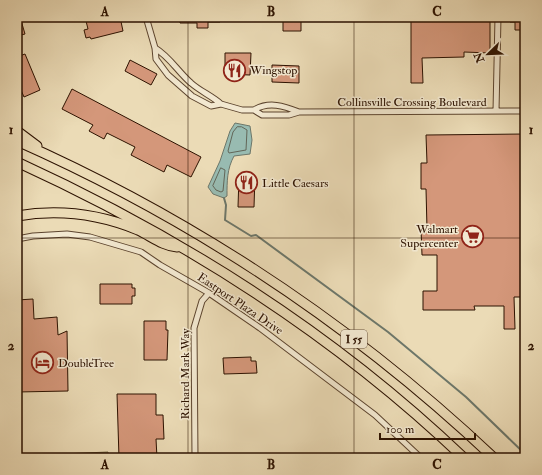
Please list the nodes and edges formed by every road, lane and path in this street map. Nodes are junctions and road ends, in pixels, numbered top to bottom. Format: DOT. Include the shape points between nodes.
graph roads {
  1 [pos="146,17"];
  2 [pos="498,17"];
  3 [pos="155,48"];
  4 [pos="221,104"];
  5 [pos="254,110"];
  6 [pos="496,111"];
  7 [pos="525,111"];
  8 [pos="299,112"];
  9 [pos="17,131"];
  10 [pos="17,141"];
  11 [pos="44,153"];
  12 [pos="17,162"];
  13 [pos="17,216"];
  14 [pos="17,239"];
  15 [pos="185,248"];
  16 [pos="209,293"];
  17 [pos="196,458"];
  18 [pos="421,458"];
  19 [pos="464,458"];
  20 [pos="494,458"];
  1 -- 3 [label="street, Collinsville Crossing Boulevard"];
  2 -- 6 [label="street"];
  3 -- 4 [label="street, Collinsville Crossing Boulevard" via="166,55 192,84 213,96"];
  3 -- 4 [label="street, Collinsville Crossing Boulevard" via="156,59 178,86 211,106"];
  4 -- 5 [label="street, Collinsville Crossing Boulevard" via="242,110"];
  5 -- 8 [label="street, Collinsville Crossing Boulevard" via="262,115 271,116"];
  5 -- 8 [label="street, Collinsville Crossing Boulevard" via="261,106 281,105"];
  6 -- 7 [label="street, Collinsville Crossing Boulevard"];
  6 -- 8 [label="street, Collinsville Crossing Boulevard"];
  9 -- 11 [label="highway"];
  10 -- 11 [label="highway, I 55"];
  11 -- 20 [label="highway, I 55" via="166,215 282,288 368,350"];
  12 -- 15 [label="highway, I 55" via="97,200"];
  13 -- 15 [label="highway" via="56,212 86,214 131,228 169,245"];
  14 -- 16 [label="street, Eastport Plaza Drive" via="67,234 104,241 142,252"];
  15 -- 19 [label="highway, I 55" via="288,314 336,349"];
  16 -- 17 [label="street, Richard Mark Way" via="202,301 194,328"];
  16 -- 18 [label="street, Eastport Plaza Drive" via="364,406"];
}
